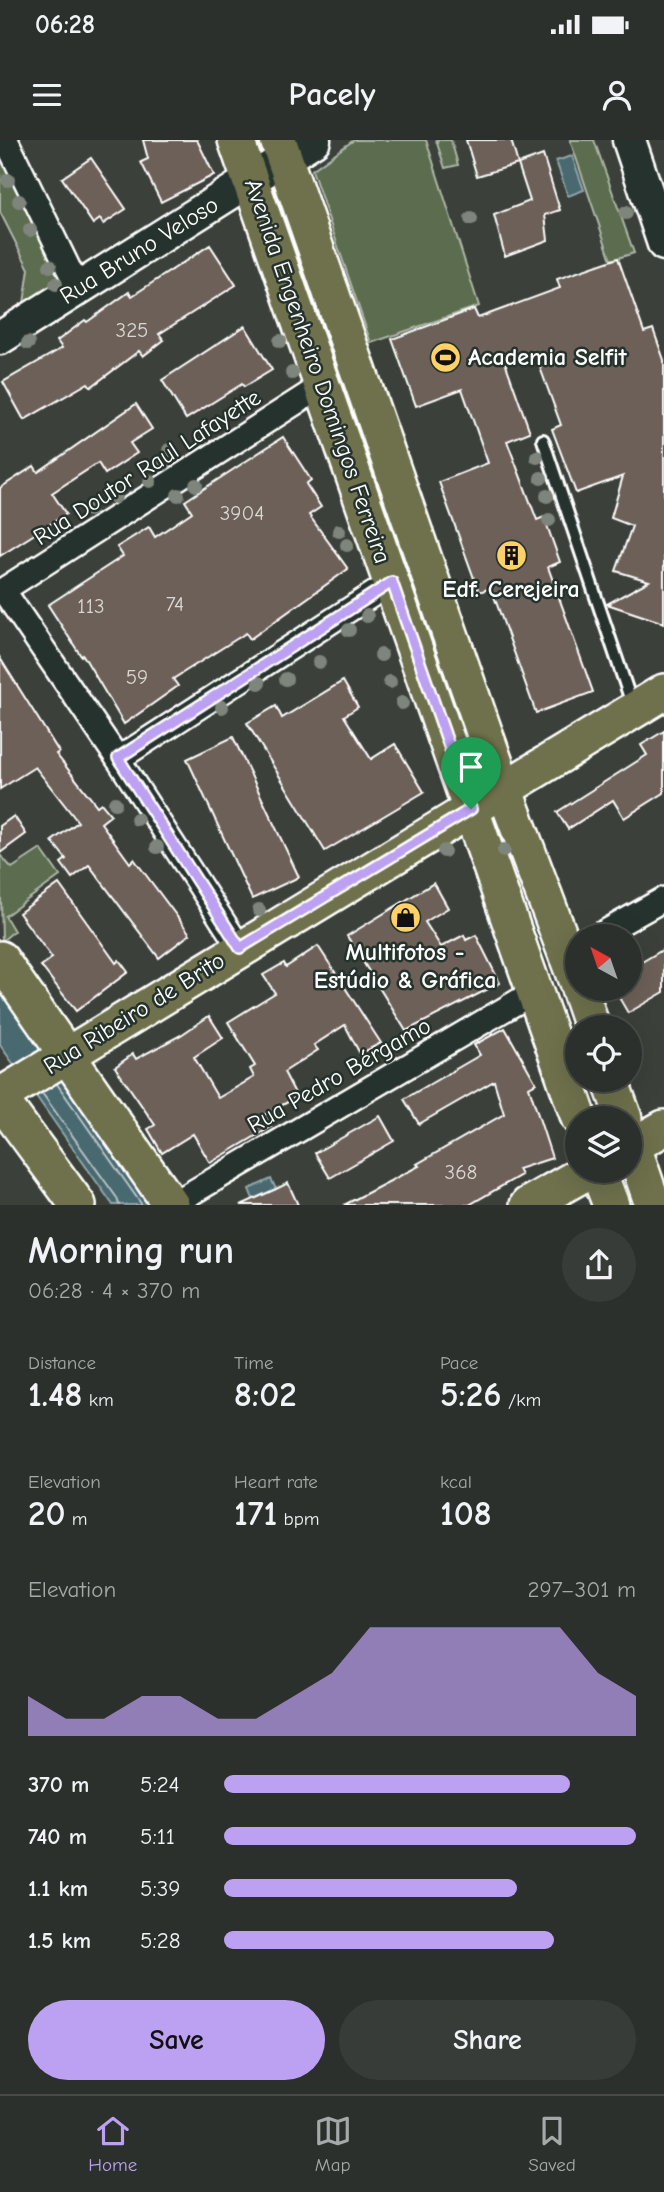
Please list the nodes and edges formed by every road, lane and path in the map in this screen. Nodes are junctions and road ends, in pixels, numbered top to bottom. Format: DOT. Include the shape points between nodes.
graph roads {
  1 [pos="6,140"];
  2 [pos="236,140"];
  3 [pos="629,140"];
  4 [pos="292,146"];
  5 [pos="250,180"];
  6 [pos="664,244"];
  7 [pos="78,288"];
  8 [pos="0,338"];
  9 [pos="323,385"];
  10 [pos="543,440"];
  11 [pos="392,582"];
  12 [pos="1,591"];
  13 [pos="664,692"];
  14 [pos="634,710"];
  15 [pos="118,758"];
  16 [pos="504,789"];
  17 [pos="471,809"];
  18 [pos="664,899"];
  19 [pos="619,924"];
  20 [pos="565,944"];
  21 [pos="240,948"];
  22 [pos="0,960"];
  23 [pos="534,992"];
  24 [pos="61,1058"];
  25 [pos="5,1094"];
  26 [pos="575,1106"];
  27 [pos="664,1128"];
  28 [pos="642,1134"];
  29 [pos="642,1174"];
  30 [pos="567,1183"];
  31 [pos="603,1183"];
  32 [pos="78,1205"];
  33 [pos="171,1205"];
  34 [pos="528,1205"];
  35 [pos="611,1205"];
  36 [pos="653,1205"];
  1 -- 7 [label="street"];
  2 -- 5 [label="main road, Avenida Engenheiro Domingos Ferreira"];
  3 -- 6 [label="street"];
  4 -- 5 [label="street, Rua Bruno Veloso"];
  4 -- 16 [label="main road, Avenida Engenheiro Domingos Ferreira"];
  5 -- 7 [label="street, Rua Bruno Veloso"];
  5 -- 9 [label="main road, Avenida Engenheiro Domingos Ferreira"];
  7 -- 8 [label="street, Rua Bruno Veloso"];
  9 -- 11 [label="main road, Avenida Engenheiro Domingos Ferreira"];
  9 -- 12 [label="street, Rua Doutor Raul Lafayette"];
  10 -- 14 [label="lane"];
  11 -- 15 [label="street"];
  11 -- 17 [label="main road, Avenida Engenheiro Domingos Ferreira"];
  12 -- 15 [label="street"];
  13 -- 14 [label="main road, Rua Ribeiro de Brito"];
  14 -- 16 [label="main road, Rua Ribeiro de Brito"];
  15 -- 21 [label="street"];
  16 -- 17 [label="main road, Rua Ribeiro de Brito"];
  16 -- 20 [label="main road, Avenida Engenheiro Domingos Ferreira"];
  17 -- 21 [label="main road, Rua Ribeiro de Brito"];
  17 -- 23 [label="main road, Avenida Engenheiro Domingos Ferreira"];
  18 -- 19 [label="street"];
  21 -- 24 [label="main road, Rua Ribeiro de Brito"];
  22 -- 24 [label="main road"];
  23 -- 26 [label="main road, Avenida Engenheiro Domingos Ferreira"];
  23 -- 33 [label="street, Rua Pedro Bérgamo"];
  24 -- 25 [label="main road, Rua Ribeiro de Brito"];
  24 -- 33 [label="main road"];
  25 -- 32 [label="main road"];
  27 -- 28 [label="main road"];
  29 -- 36 [label="main road"];
  30 -- 34 [label="main road"];
  31 -- 35 [label="main road"];
}
